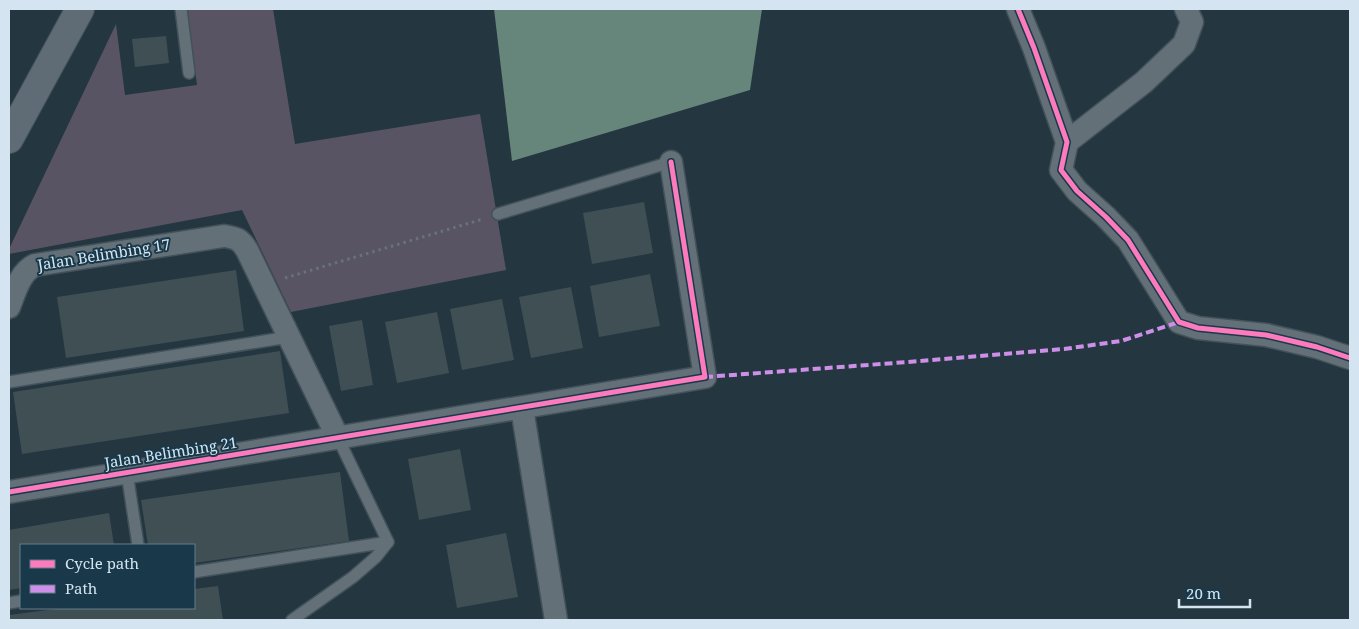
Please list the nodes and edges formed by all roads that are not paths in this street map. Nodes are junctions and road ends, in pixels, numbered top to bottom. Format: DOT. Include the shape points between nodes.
graph roads {
  1 [pos="80,9"];
  2 [pos="181,9"];
  3 [pos="1018,9"];
  4 [pos="1186,9"];
  5 [pos="189,73"];
  6 [pos="9,139"];
  7 [pos="1068,142"];
  8 [pos="671,162"];
  9 [pos="498,214"];
  10 [pos="9,306"];
  11 [pos="289,337"];
  12 [pos="1350,358"];
  13 [pos="9,382"];
  14 [pos="522,408"];
  15 [pos="338,438"];
  16 [pos="127,473"];
  17 [pos="9,492"];
  18 [pos="388,542"];
  19 [pos="138,544"];
  20 [pos="195,572"];
  21 [pos="292,620"];
  22 [pos="556,620"];
  1 -- 6 [label="main road"];
  2 -- 5 [label="lane"];
  3 -- 7 [label="street"];
  4 -- 7 [label="street" via="1192,22 1184,44 1144,82"];
  7 -- 12 [label="street" via="1061,170 1128,240 1179,322 1198,328 1266,335"];
  8 -- 9 [label="lane"];
  8 -- 14 [label="street, Jalan Belimbing 21" via="705,377"];
  10 -- 11 [label="street, Jalan Belimbing 17" via="24,273 35,265 224,236 237,238 242,244"];
  11 -- 13 [label="lane"];
  11 -- 15 [label="street"];
  14 -- 15 [label="street, Jalan Belimbing 21"];
  14 -- 22 [label="street"];
  15 -- 16 [label="street, Jalan Belimbing 21"];
  15 -- 18 [label="lane"];
  16 -- 17 [label="street, Jalan Belimbing 21"];
  16 -- 19 [label="lane"];
  18 -- 20 [label="lane"];
  18 -- 21 [label="lane" via="376,558 353,577"];
}
